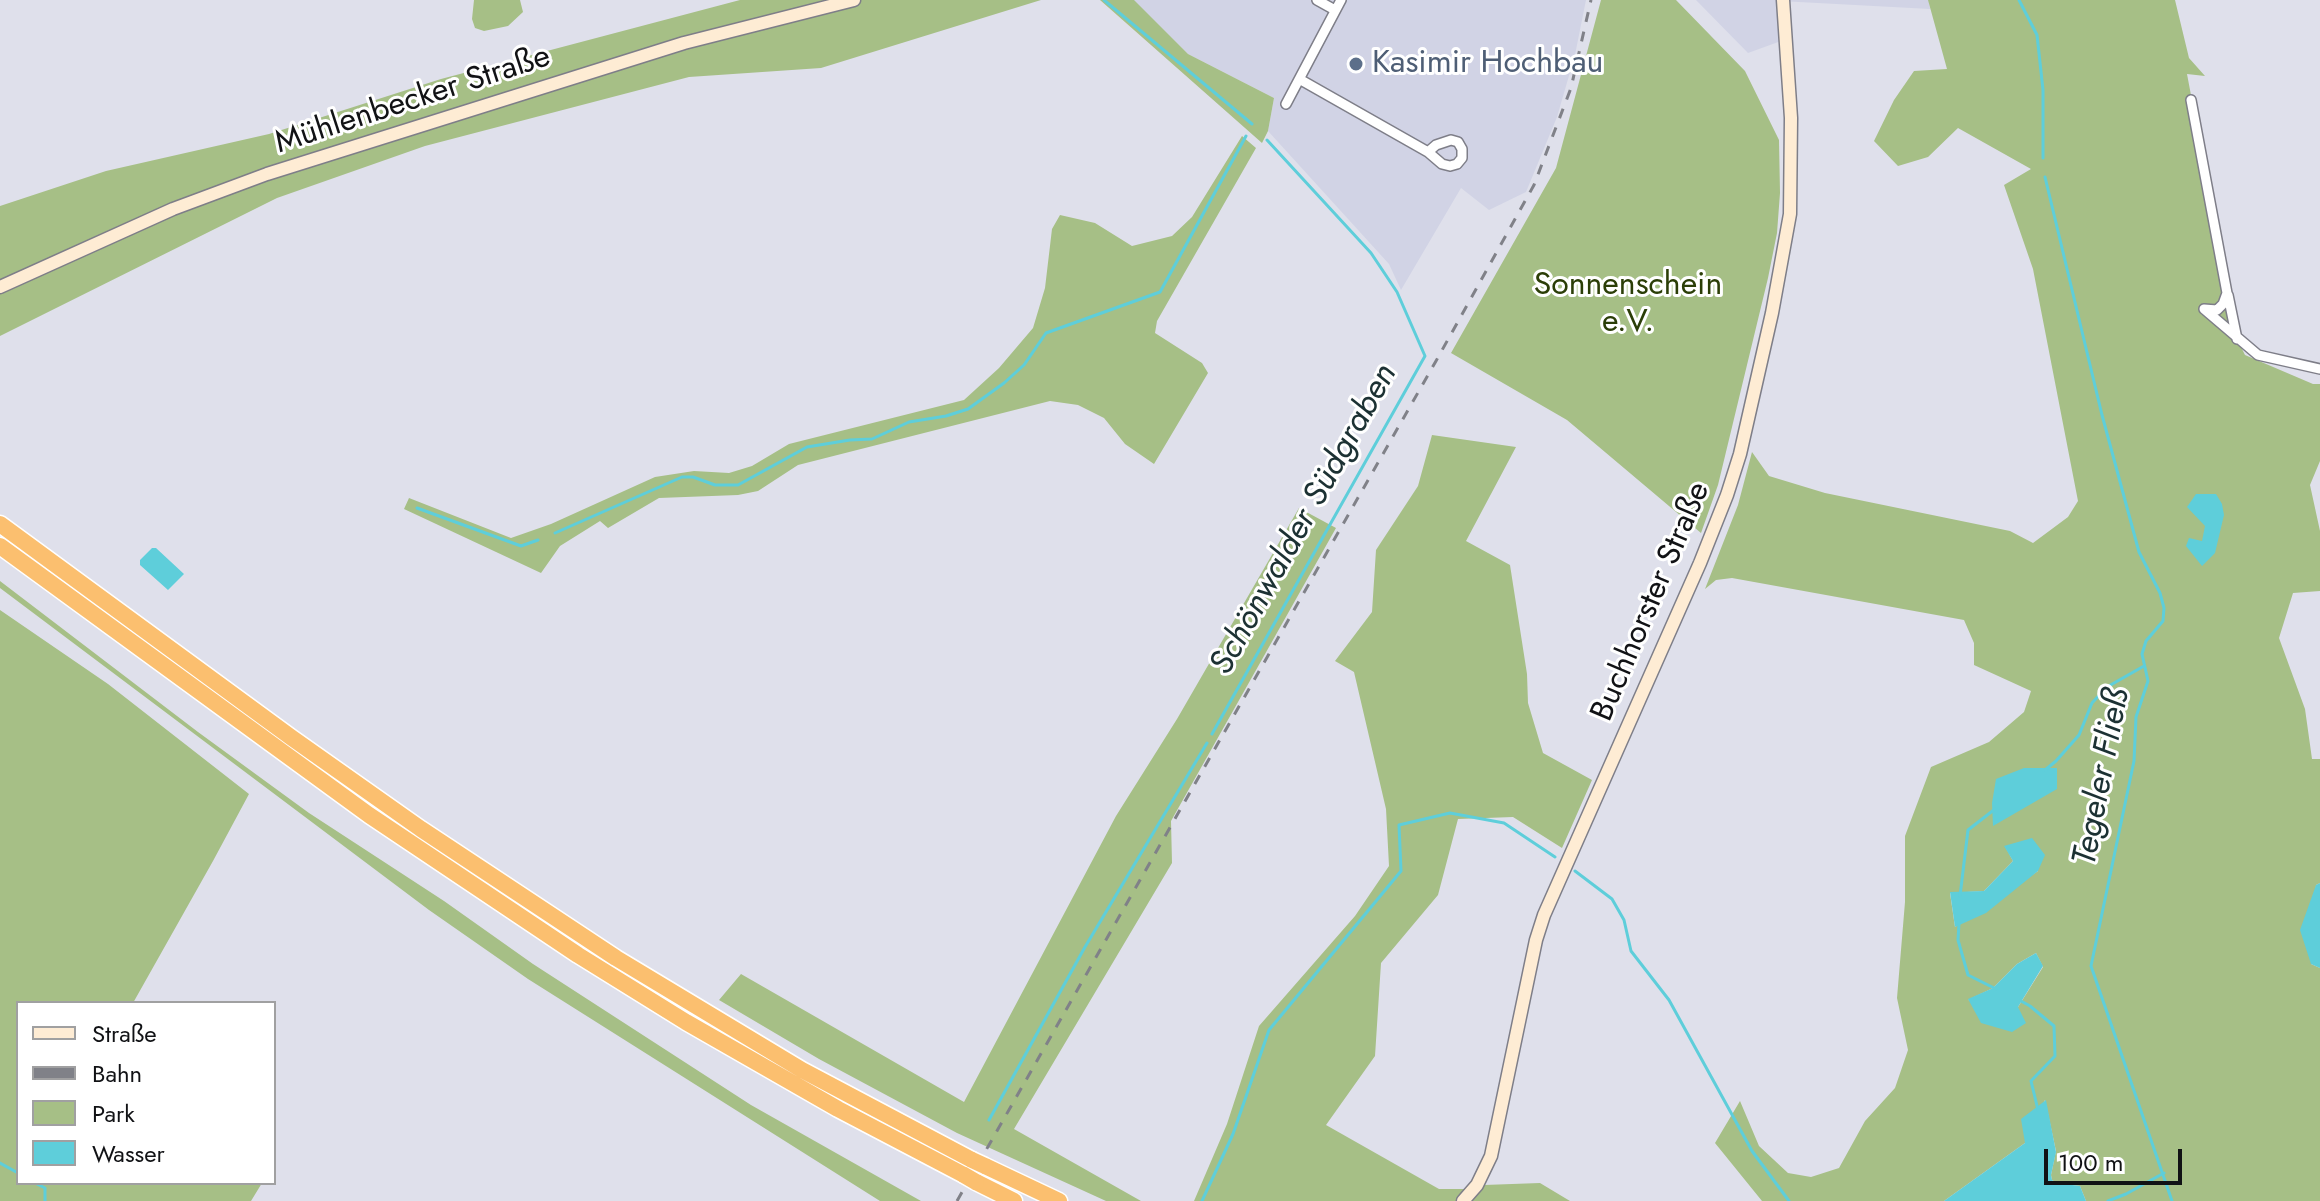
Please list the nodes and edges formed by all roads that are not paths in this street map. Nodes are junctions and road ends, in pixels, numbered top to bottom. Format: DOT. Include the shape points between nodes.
graph roads {
  1 [pos="854,0"];
  2 [pos="1317,0"];
  3 [pos="1341,0"];
  4 [pos="1783,0"];
  5 [pos="1335,10"];
  6 [pos="1301,80"];
  7 [pos="2191,100"];
  8 [pos="1286,104"];
  9 [pos="1428,152"];
  10 [pos="0,287"];
  11 [pos="2227,293"];
  12 [pos="2237,339"];
  13 [pos="2320,369"];
  14 [pos="0,524"];
  15 [pos="0,546"];
  16 [pos="1014,1201"];
  17 [pos="1059,1201"];
  18 [pos="1463,1201"];
  1 -- 10 [label="main road, Mühlenbecker Straße" via="684,43 267,174 173,209"];
  2 -- 5 [label="street"];
  3 -- 5 [label="street"];
  4 -- 18 [label="main road, Buchhorster Straße" via="1791,118 1790,214 1740,454 1700,563 1544,915 1492,1154"];
  5 -- 6 [label="street"];
  6 -- 8 [label="street"];
  6 -- 9 [label="street"];
  7 -- 11 [label="street"];
  11 -- 12 [label="street"];
  11 -- 12 [label="street" via="2217,310 2204,309"];
  12 -- 13 [label="street" via="2258,355"];
  14 -- 17 [label="highway" via="356,784 616,958 802,1070"];
  15 -- 16 [label="highway" via="369,815 578,955 838,1109"];
}
